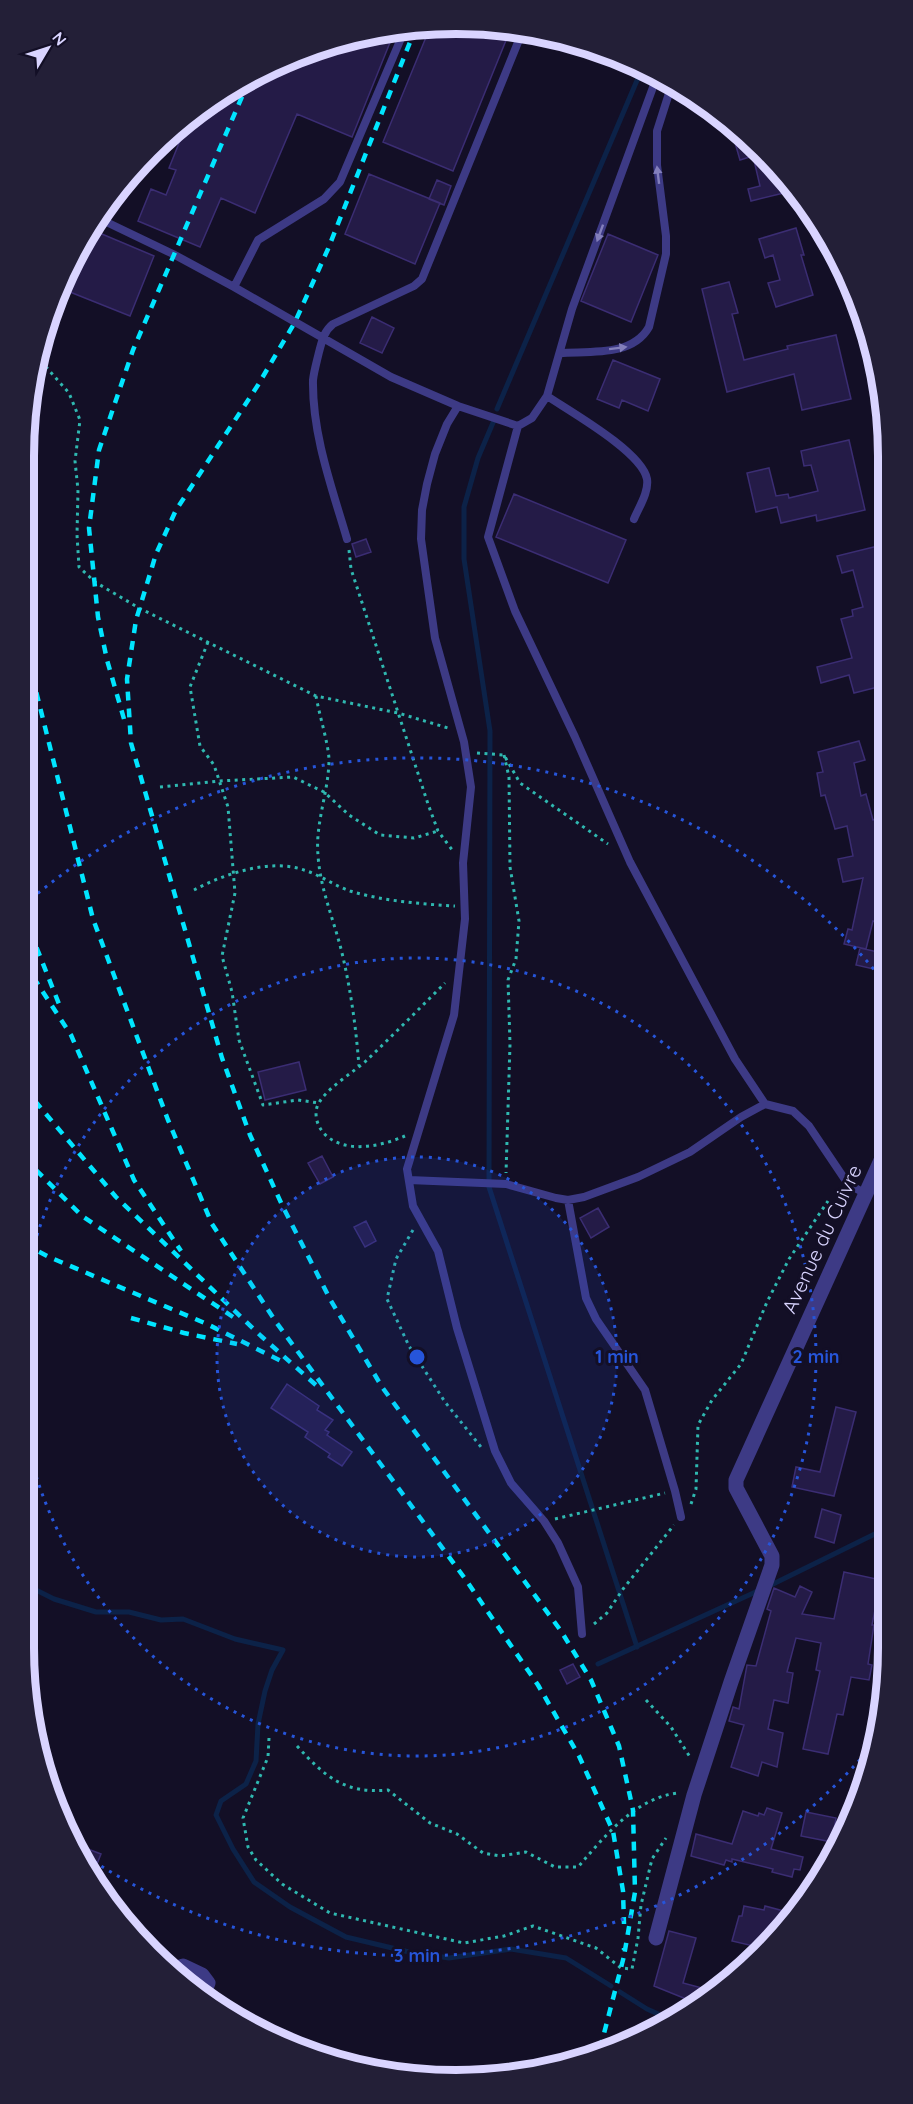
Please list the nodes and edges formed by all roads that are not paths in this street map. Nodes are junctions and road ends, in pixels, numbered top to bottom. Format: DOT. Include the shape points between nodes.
graph roads {
  1 [pos="401,38"];
  2 [pos="519,39"];
  3 [pos="654,84"];
  4 [pos="670,92"];
  5 [pos="106,222"];
  6 [pos="234,287"];
  7 [pos="322,339"];
  8 [pos="560,353"];
  9 [pos="547,396"];
  10 [pos="458,406"];
  11 [pos="518,426"];
  12 [pos="634,519"];
  13 [pos="347,539"];
  14 [pos="765,1104"];
  15 [pos="878,1168"];
  16 [pos="409,1180"];
  17 [pos="866,1194"];
  18 [pos="568,1200"];
  19 [pos="681,1517"];
  20 [pos="582,1634"];
  21 [pos="656,1938"];
  22 [pos="181,1967"];
  23 [pos="207,1987"];
  1 -- 6 [label="lane" via="340,182 324,199 258,240"];
  2 -- 7 [label="lane" via="422,279 333,324"];
  3 -- 8 [label="lane, one-way" via="572,309"];
  8 -- 4 [label="lane, one-way" via="626,348 643,338 649,327 666,254 657,132"];
  5 -- 6 [label="lane"];
  6 -- 7 [label="lane"];
  7 -- 10 [label="lane" via="391,377"];
  7 -- 13 [label="lane" via="314,377 314,408"];
  8 -- 9 [label="lane"];
  9 -- 11 [label="lane" via="532,418"];
  9 -- 12 [label="lane" via="626,449 642,468 646,489"];
  10 -- 11 [label="lane"];
  10 -- 16 [label="lane" via="435,454 422,510 421,539 435,638 461,731 471,787 463,864 465,906 454,1015 407,1169"];
  11 -- 14 [label="lane" via="488,537 515,611 630,862 735,1059"];
  14 -- 17 [label="lane" via="793,1112 809,1126 848,1184"];
  14 -- 18 [label="lane" via="690,1152 638,1177"];
  15 -- 17 [label="street, Avenue du Cuivre"];
  16 -- 18 [label="lane" via="506,1184"];
  16 -- 20 [label="lane" via="413,1206 438,1251 495,1451 511,1483 558,1543 578,1587"];
  17 -- 21 [label="street, Avenue du Cuivre" via="736,1480 736,1488 772,1556 772,1565 700,1774"];
  18 -- 19 [label="lane" via="586,1298 645,1390"];
  22 -- 23 [label="street" via="202,1975"];
}
